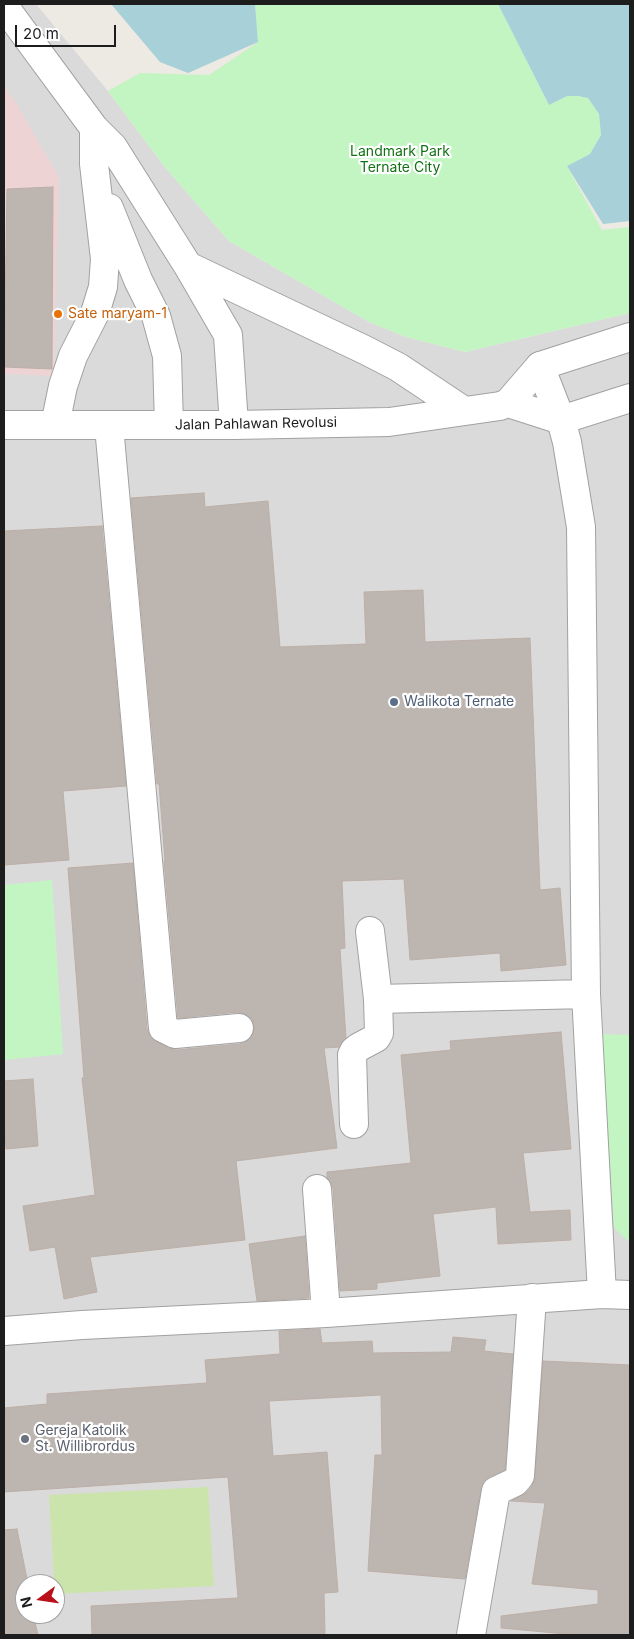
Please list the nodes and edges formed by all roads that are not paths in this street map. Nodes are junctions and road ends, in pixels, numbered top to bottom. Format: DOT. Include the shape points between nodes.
graph roads {
  1 [pos="4,6"];
  2 [pos="94,128"];
  3 [pos="94,164"];
  4 [pos="188,266"];
  5 [pos="630,337"];
  6 [pos="540,366"];
  7 [pos="630,398"];
  8 [pos="508,403"];
  9 [pos="464,411"];
  10 [pos="561,420"];
  11 [pos="4,425"];
  12 [pos="56,425"];
  13 [pos="169,425"];
  14 [pos="234,425"];
  15 [pos="109,426"];
  16 [pos="370,931"];
  17 [pos="586,994"];
  18 [pos="378,1000"];
  19 [pos="239,1028"];
  20 [pos="354,1124"];
  21 [pos="317,1189"];
  22 [pos="602,1294"];
  23 [pos="630,1295"];
  24 [pos="532,1298"];
  25 [pos="326,1313"];
  26 [pos="4,1331"];
  27 [pos="471,1635"];
  1 -- 2 [label="street"];
  2 -- 3 [label="street"];
  2 -- 4 [label="street" via="113,147"];
  3 -- 12 [label="street" via="105,259 103,287 95,313 73,356 63,386"];
  3 -- 13 [label="street" via="115,226 156,316 168,356"];
  4 -- 9 [label="street" via="398,367"];
  4 -- 14 [label="street" via="228,335"];
  5 -- 6 [label="street"];
  6 -- 8 [label="street"];
  6 -- 10 [label="street"];
  7 -- 10 [label="street"];
  8 -- 9 [label="street, Jalan Pahlawan Revolusi"];
  8 -- 10 [label="street, Jalan Pahlawan Revolusi"];
  9 -- 14 [label="street, Jalan Pahlawan Revolusi" via="389,422"];
  10 -- 17 [label="street" via="568,442 580,527"];
  11 -- 12 [label="street, Jalan Pahlawan Revolusi"];
  12 -- 15 [label="street, Jalan Pahlawan Revolusi"];
  13 -- 14 [label="street, Jalan Pahlawan Revolusi"];
  13 -- 15 [label="street, Jalan Pahlawan Revolusi"];
  15 -- 19 [label="street" via="163,1028 176,1034"];
  16 -- 18 [label="street"];
  17 -- 18 [label="street"];
  17 -- 22 [label="street"];
  18 -- 20 [label="street" via="379,1033 352,1055"];
  21 -- 25 [label="street"];
  22 -- 23 [label="street"];
  22 -- 24 [label="street"];
  24 -- 25 [label="street"];
  24 -- 27 [label="street" via="520,1476 496,1492"];
  25 -- 26 [label="street"];
}
